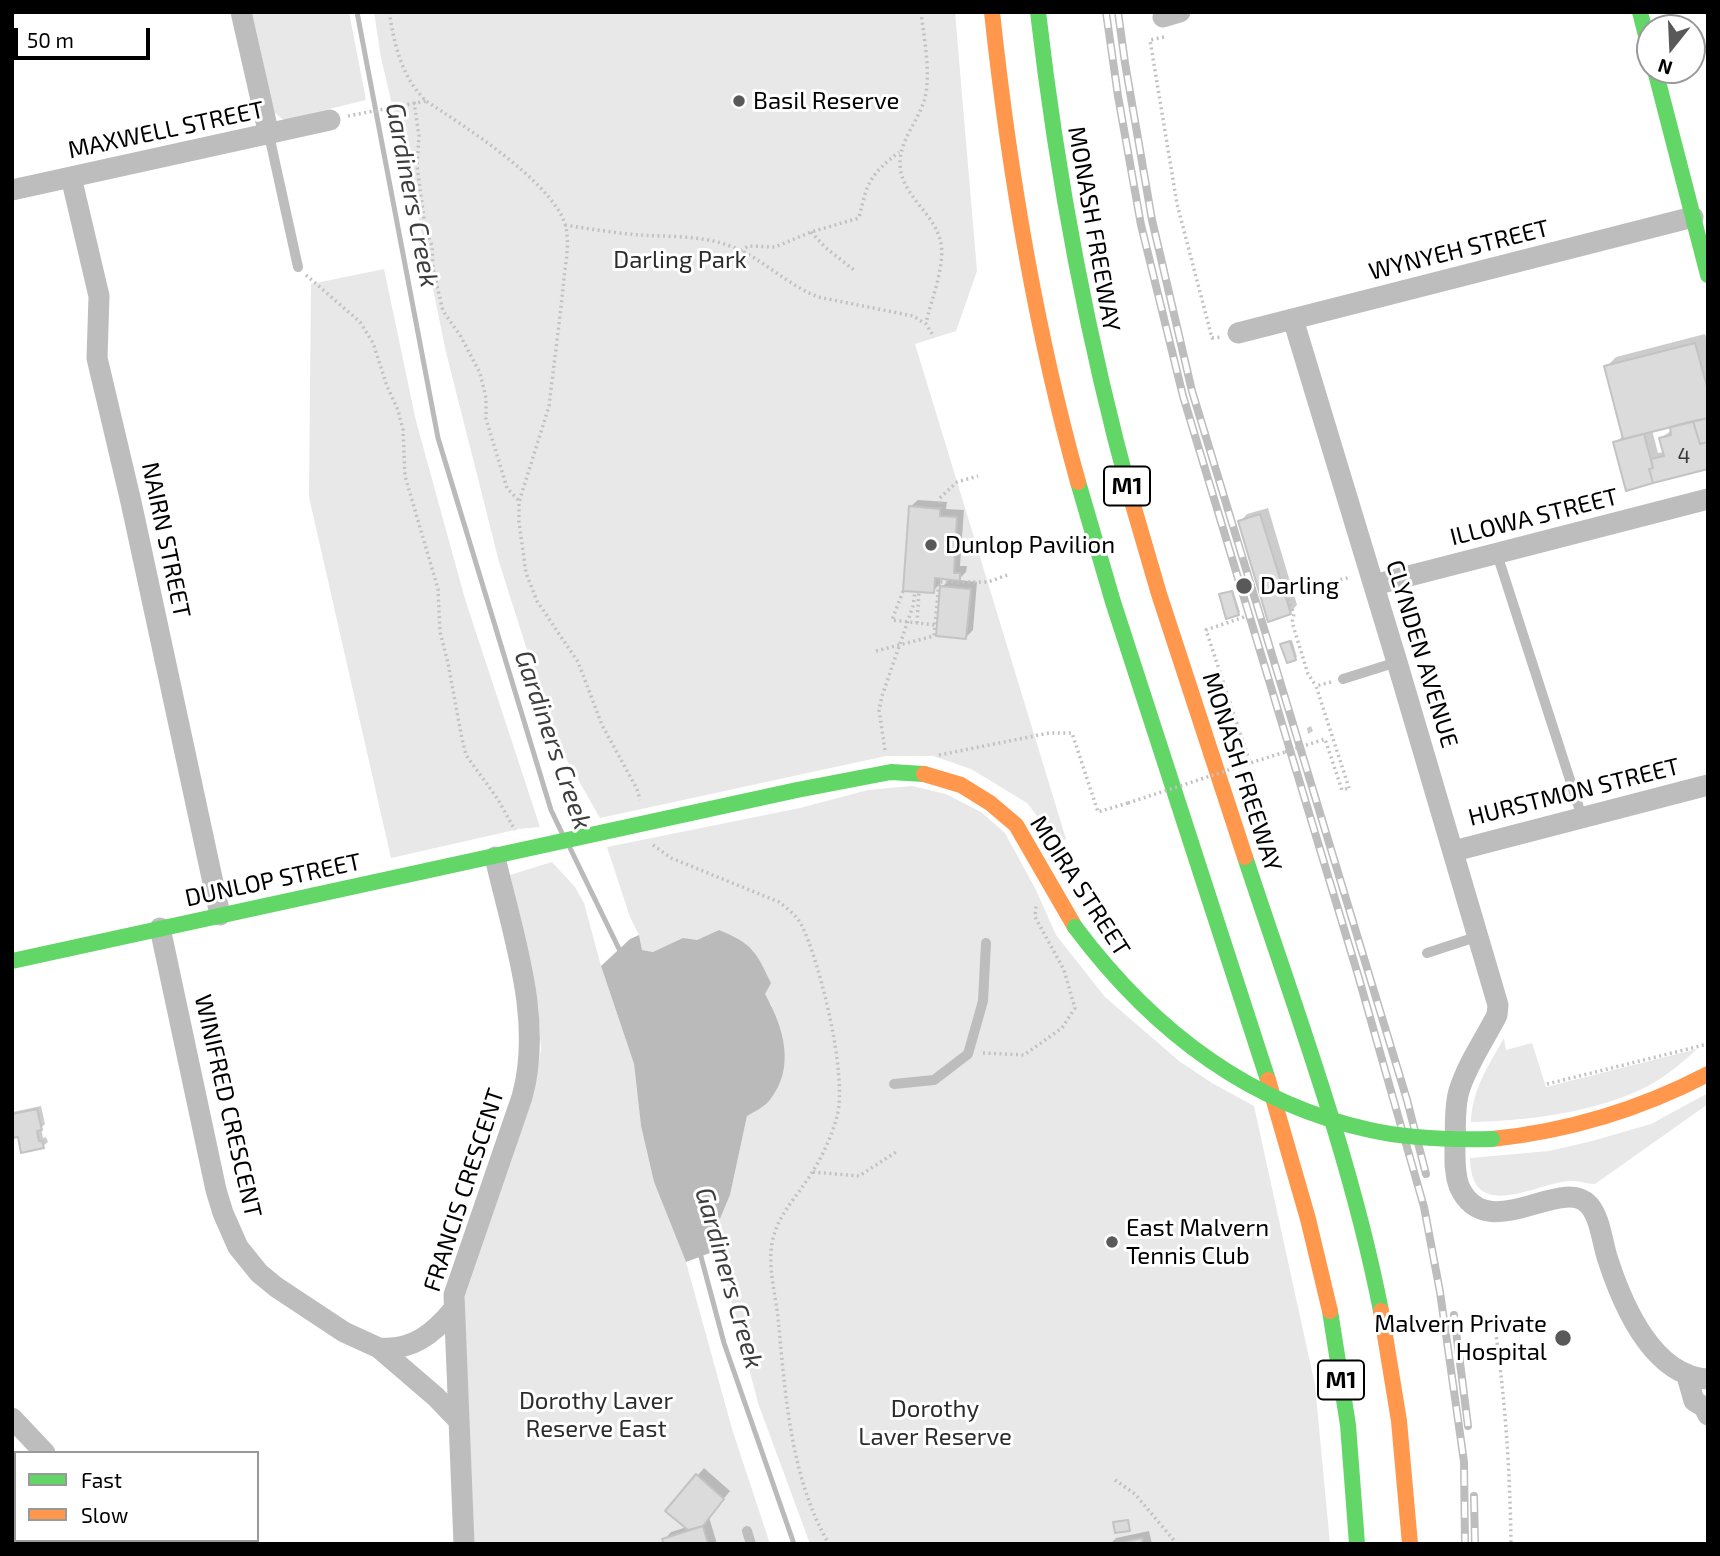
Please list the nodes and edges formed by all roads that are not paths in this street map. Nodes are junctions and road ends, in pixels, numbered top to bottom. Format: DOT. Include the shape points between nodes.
graph roads {
  1 [pos="241,12"];
  2 [pos="992,12"];
  3 [pos="1038,12"];
  4 [pos="1659,84"];
  5 [pos="338,118"];
  6 [pos="269,135"];
  7 [pos="71,177"];
  8 [pos="12,190"];
  9 [pos="1693,217"];
  10 [pos="298,267"];
  11 [pos="1708,275"];
  12 [pos="1293,319"];
  13 [pos="1238,333"];
  14 [pos="1708,499"];
  15 [pos="1497,554"];
  16 [pos="1374,585"];
  17 [pos="1398,662"];
  18 [pos="1343,679"];
  19 [pos="1708,785"];
  20 [pos="1581,817"];
  21 [pos="544,846"];
  22 [pos="1454,851"];
  23 [pos="495,857"];
  24 [pos="220,915"];
  25 [pos="160,928"];
  26 [pos="1479,936"];
  27 [pos="986,943"];
  28 [pos="1427,953"];
  29 [pos="12,961"];
  30 [pos="1708,1074"];
  31 [pos="894,1084"];
  32 [pos="453,1310"];
  33 [pos="379,1348"];
  34 [pos="1698,1378"];
  35 [pos="1706,1409"];
  36 [pos="12,1418"];
  37 [pos="458,1420"];
  38 [pos="43,1451"];
  39 [pos="747,1531"];
  40 [pos="464,1544"];
  41 [pos="751,1544"];
  42 [pos="1357,1544"];
  43 [pos="1410,1544"];
  1 -- 6 [label="street"];
  2 -- 42 [label="main road, M1" via="1016,199 1063,427 1114,604 1265,1064 1320,1270 1346,1409"];
  3 -- 43 [label="main road, MONASH FREEWAY / M1" via="1062,194 1109,417 1160,595 1355,1203 1396,1401"];
  4 -- 9 [label="main road"];
  5 -- 6 [label="street, MAXWELL STREET"];
  6 -- 7 [label="street, MAXWELL STREET"];
  6 -- 10 [label="lane"];
  7 -- 8 [label="street, MAXWELL STREET"];
  7 -- 24 [label="street, NAIRN STREET" via="99,296 96,358"];
  9 -- 11 [label="main road"];
  9 -- 12 [label="street, WYNYEH STREET"];
  12 -- 13 [label="street, WYNYEH STREET"];
  12 -- 16 [label="street, CLYNDEN AVENUE"];
  14 -- 15 [label="street, ILLOWA STREET"];
  15 -- 16 [label="street, ILLOWA STREET"];
  15 -- 20 [label="lane"];
  16 -- 17 [label="street, CLYNDEN AVENUE"];
  17 -- 18 [label="lane"];
  17 -- 22 [label="street, CLYNDEN AVENUE"];
  19 -- 20 [label="street, HURSTMON STREET"];
  20 -- 22 [label="street, HURSTMON STREET"];
  21 -- 23 [label="main road, DUNLOP STREET"];
  21 -- 30 [label="main road, MOIRA STREET, bridge" via="891,772 924,774 961,785 1016,825 1074,927 1105,969 1155,1020 1206,1058 1303,1109 1356,1126 1434,1138 1492,1139 1560,1131 1608,1119"];
  22 -- 26 [label="street, CLYNDEN AVENUE"];
  23 -- 24 [label="main road, DUNLOP STREET"];
  23 -- 32 [label="street, FRANCIS CRESCENT" via="528,1008 530,1063 458,1280"];
  24 -- 25 [label="main road, DUNLOP STREET"];
  25 -- 29 [label="main road, DUNLOP STREET"];
  25 -- 33 [label="street, WINIFRED CRESCENT" via="216,1190 238,1247 276,1287 344,1332"];
  26 -- 28 [label="lane"];
  26 -- 34 [label="street, CLYNDEN AVENUE" via="1498,1005 1458,1094 1455,1160 1461,1190 1475,1204 1494,1211 1568,1198 1584,1201 1594,1215 1629,1312 1671,1368"];
  27 -- 31 [label="lane" via="983,1001 969,1052 934,1080"];
  32 -- 33 [label="street" via="419,1341 394,1349"];
  32 -- 37 [label="street, FRANCIS CRESCENT"];
  33 -- 37 [label="street, WINIFRED CRESCENT"];
  34 -- 35 [label="street" via="1694,1401"];
  36 -- 38 [label="street"];
  37 -- 40 [label="street, FRANCIS CRESCENT"];
  39 -- 41 [label="lane"];
}
